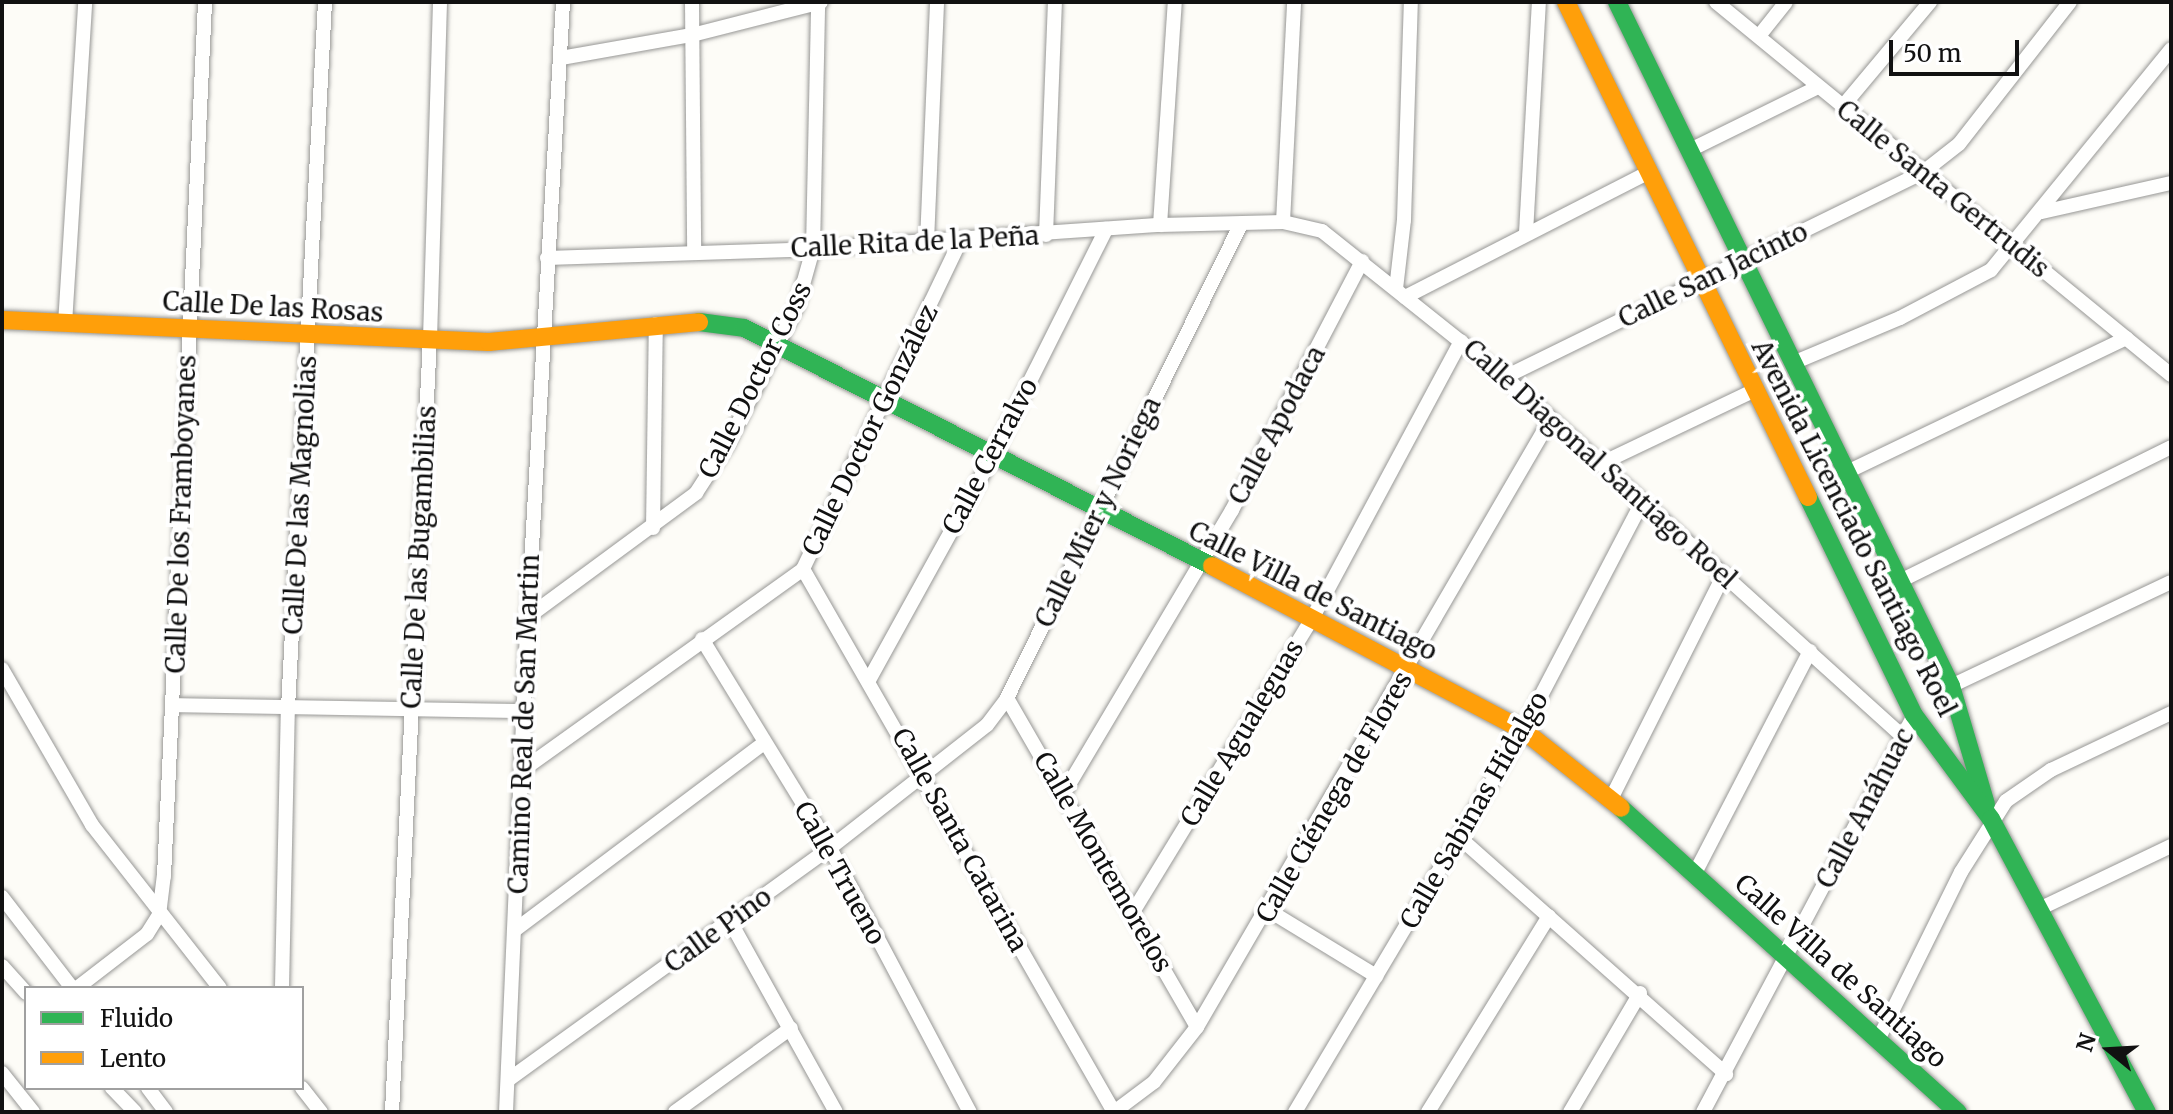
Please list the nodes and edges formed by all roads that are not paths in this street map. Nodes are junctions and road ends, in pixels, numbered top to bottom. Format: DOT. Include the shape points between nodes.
graph roads {
  1 [pos="85,2"];
  2 [pos="205,2"];
  3 [pos="325,2"];
  4 [pos="440,2"];
  5 [pos="563,2"];
  6 [pos="692,2"];
  7 [pos="820,2"];
  8 [pos="937,2"];
  9 [pos="1055,2"];
  10 [pos="1175,2"];
  11 [pos="1294,2"];
  12 [pos="1411,2"];
  13 [pos="1539,2"];
  14 [pos="1566,2"];
  15 [pos="1617,2"];
  16 [pos="1716,2"];
  17 [pos="1786,2"];
  18 [pos="1930,2"];
  19 [pos="2070,2"];
  20 [pos="692,35"];
  21 [pos="1759,36"];
  22 [pos="2171,49"];
  23 [pos="561,58"];
  24 [pos="1818,87"];
  25 [pos="1843,106"];
  26 [pos="1688,151"];
  27 [pos="1649,172"];
  28 [pos="1922,173"];
  29 [pos="2171,183"];
  30 [pos="2042,212"];
  31 [pos="1283,222"];
  32 [pos="1241,224"];
  33 [pos="1160,225"];
  34 [pos="1106,229"];
  35 [pos="1526,233"];
  36 [pos="1046,235"];
  37 [pos="960,241"];
  38 [pos="927,242"];
  39 [pos="2013,245"];
  40 [pos="813,249"];
  41 [pos="694,250"];
  42 [pos="547,258"];
  43 [pos="1362,261"];
  44 [pos="1742,261"];
  45 [pos="1701,279"];
  46 [pos="1400,293"];
  47 [pos="2,320"];
  48 [pos="65,324"];
  49 [pos="656,324"];
  50 [pos="189,329"];
  51 [pos="309,335"];
  52 [pos="542,336"];
  53 [pos="2127,338"];
  54 [pos="430,339"];
  55 [pos="1461,341"];
  56 [pos="778,344"];
  57 [pos="1793,363"];
  58 [pos="2171,375"];
  59 [pos="1505,377"];
  60 [pos="1755,390"];
  61 [pos="886,400"];
  62 [pos="1550,420"];
  63 [pos="2171,447"];
  64 [pos="993,455"];
  65 [pos="1600,464"];
  66 [pos="1847,472"];
  67 [pos="1642,502"];
  68 [pos="1098,509"];
  69 [pos="653,528"];
  70 [pos="1201,563"];
  71 [pos="803,569"];
  72 [pos="1724,574"];
  73 [pos="1900,581"];
  74 [pos="2171,582"];
  75 [pos="528,617"];
  76 [pos="1313,617"];
  77 [pos="702,639"];
  78 [pos="1810,651"];
  79 [pos="2,669"];
  80 [pos="1409,669"];
  81 [pos="869,680"];
  82 [pos="1951,686"];
  83 [pos="1007,698"];
  84 [pos="173,705"];
  85 [pos="288,708"];
  86 [pos="411,711"];
  87 [pos="524,711"];
  88 [pos="2171,713"];
  89 [pos="1914,715"];
  90 [pos="1523,730"];
  91 [pos="1900,734"];
  92 [pos="764,743"];
  93 [pos="524,769"];
  94 [pos="925,776"];
  95 [pos="1064,793"];
  96 [pos="1611,799"];
  97 [pos="1991,819"];
  98 [pos="1460,838"];
  99 [pos="2171,846"];
  100 [pos="830,848"];
  101 [pos="1695,873"];
  102 [pos="2,897"];
  103 [pos="2039,909"];
  104 [pos="1268,910"];
  105 [pos="1133,912"];
  106 [pos="159,915"];
  107 [pos="1549,916"];
  108 [pos="730,921"];
  109 [pos="515,930"];
  110 [pos="1786,960"];
  111 [pos="2,966"];
  112 [pos="1376,976"];
  113 [pos="72,986"];
  114 [pos="77,986"];
  115 [pos="218,986"];
  116 [pos="282,986"];
  117 [pos="24,991"];
  118 [pos="1640,993"];
  119 [pos="1197,1027"];
  120 [pos="791,1028"];
  121 [pos="1878,1040"];
  122 [pos="2,1073"];
  123 [pos="1726,1074"];
  124 [pos="508,1080"];
  125 [pos="114,1090"];
  126 [pos="150,1090"];
  127 [pos="304,1090"];
  128 [pos="693,1106"];
  129 [pos="33,1112"];
  130 [pos="135,1112"];
  131 [pos="166,1112"];
  132 [pos="321,1112"];
  133 [pos="392,1112"];
  134 [pos="506,1112"];
  135 [pos="675,1112"];
  136 [pos="836,1112"];
  137 [pos="970,1112"];
  138 [pos="1114,1112"];
  139 [pos="1295,1112"];
  140 [pos="1428,1112"];
  141 [pos="1570,1112"];
  142 [pos="1703,1112"];
  143 [pos="1958,1112"];
  144 [pos="2147,1112"];
  1 -- 48 [label="street"];
  2 -- 50 [label="street, Calle De los Framboyanes"];
  3 -- 51 [label="street, Calle De las Magnolias"];
  4 -- 54 [label="street, Calle De las Bugambilias"];
  5 -- 23 [label="street, Camino Real de San Martin"];
  6 -- 20 [label="street"];
  7 -- 20 [label="street"];
  7 -- 40 [label="street, Calle Doctor Coss"];
  8 -- 38 [label="street"];
  9 -- 36 [label="street"];
  10 -- 33 [label="street"];
  11 -- 31 [label="street"];
  12 -- 46 [label="street"];
  13 -- 35 [label="street"];
  14 -- 27 [label="street, Avenida Licenciado Santiago Roel"];
  15 -- 26 [label="street, Avenida Licenciado Santiago Roel"];
  16 -- 21 [label="street, Calle Santa Gertrudis"];
  17 -- 21 [label="street"];
  18 -- 25 [label="street"];
  19 -- 28 [label="street, Calle San Jacinto" via="1959,144"];
  20 -- 23 [label="street"];
  20 -- 41 [label="street"];
  21 -- 24 [label="street, Calle Santa Gertrudis"];
  22 -- 30 [label="street"];
  23 -- 42 [label="street, Camino Real de San Martin"];
  24 -- 25 [label="street, Calle Santa Gertrudis"];
  24 -- 26 [label="street"];
  25 -- 28 [label="street, Calle Santa Gertrudis"];
  26 -- 44 [label="street, Avenida Licenciado Santiago Roel"];
  27 -- 35 [label="street"];
  27 -- 45 [label="street, Avenida Licenciado Santiago Roel"];
  28 -- 39 [label="street, Calle Santa Gertrudis"];
  28 -- 44 [label="street, Calle San Jacinto"];
  29 -- 30 [label="street"];
  30 -- 39 [label="street"];
  31 -- 32 [label="street, Calle Rita de la Peña"];
  31 -- 43 [label="street, Calle Diagonal Santiago Roel" via="1322,231"];
  32 -- 33 [label="street, Calle Rita de la Peña"];
  32 -- 68 [label="street, Calle Mier y Noriega"];
  33 -- 34 [label="street, Calle Rita de la Peña"];
  34 -- 36 [label="street, Calle Rita de la Peña"];
  34 -- 64 [label="street, Calle Cerralvo"];
  35 -- 46 [label="street"];
  36 -- 37 [label="street, Calle Rita de la Peña"];
  37 -- 38 [label="street, Calle Rita de la Peña"];
  37 -- 61 [label="street, Calle Doctor González"];
  38 -- 40 [label="street, Calle Rita de la Peña"];
  39 -- 53 [label="street, Calle Santa Gertrudis"];
  39 -- 57 [label="street" via="1978,279"];
  40 -- 41 [label="street, Calle Rita de la Peña"];
  40 -- 56 [label="street, Calle Doctor Coss" via="806,288"];
  41 -- 42 [label="street, Calle Rita de la Peña"];
  42 -- 52 [label="street, Camino Real de San Martin"];
  43 -- 46 [label="street, Calle Diagonal Santiago Roel"];
  43 -- 70 [label="street, Calle Apodaca"];
  44 -- 45 [label="street, Calle San Jacinto"];
  44 -- 57 [label="street, Avenida Licenciado Santiago Roel"];
  45 -- 59 [label="street, Calle San Jacinto"];
  45 -- 60 [label="street, Avenida Licenciado Santiago Roel"];
  46 -- 55 [label="street, Calle Diagonal Santiago Roel"];
  47 -- 48 [label="street, Calle De las Rosas"];
  48 -- 50 [label="street, Calle De las Rosas"];
  49 -- 52 [label="street, Calle Villa de Santiago"];
  49 -- 56 [label="street, Calle Villa de Santiago" via="723,323"];
  49 -- 69 [label="street"];
  50 -- 51 [label="street, Calle De las Rosas"];
  50 -- 84 [label="street, Calle De los Framboyanes"];
  51 -- 54 [label="street, Calle De las Rosas"];
  51 -- 85 [label="street, Calle De las Magnolias"];
  52 -- 54 [label="street, Calle De las Rosas"];
  52 -- 75 [label="street, Camino Real de San Martin"];
  53 -- 58 [label="street, Calle Santa Gertrudis"];
  53 -- 66 [label="street"];
  54 -- 86 [label="street, Calle De las Bugambilias"];
  55 -- 59 [label="street, Calle Diagonal Santiago Roel"];
  55 -- 76 [label="street, Calle Agualeguas"];
  56 -- 61 [label="street, Calle Villa de Santiago"];
  56 -- 69 [label="street, Calle Doctor Coss" via="709,477"];
  57 -- 66 [label="street, Avenida Licenciado Santiago Roel"];
  59 -- 62 [label="street, Calle Diagonal Santiago Roel"];
  60 -- 65 [label="street"];
  60 -- 89 [label="street, Avenida Licenciado Santiago Roel"];
  61 -- 64 [label="street, Calle Villa de Santiago"];
  61 -- 71 [label="street, Calle Doctor González"];
  62 -- 65 [label="street, Calle Diagonal Santiago Roel"];
  62 -- 80 [label="street, Calle Ciénega de Flores"];
  63 -- 73 [label="street"];
  64 -- 68 [label="street, Calle Villa de Santiago"];
  64 -- 81 [label="street, Calle Cerralvo"];
  65 -- 67 [label="street, Calle Diagonal Santiago Roel"];
  66 -- 73 [label="street, Avenida Licenciado Santiago Roel"];
  67 -- 72 [label="street, Calle Diagonal Santiago Roel"];
  67 -- 90 [label="street, Calle Sabinas Hidalgo"];
  68 -- 70 [label="street, Calle Villa de Santiago"];
  68 -- 83 [label="street, Calle Mier y Noriega"];
  69 -- 75 [label="street, Calle Doctor Coss"];
  70 -- 76 [label="street, Calle Villa de Santiago"];
  70 -- 95 [label="street, Calle Apodaca"];
  71 -- 77 [label="street, Calle Doctor González"];
  71 -- 81 [label="street, Calle Santa Catarina"];
  72 -- 78 [label="street, Calle Diagonal Santiago Roel"];
  72 -- 96 [label="street"];
  73 -- 82 [label="street, Avenida Licenciado Santiago Roel"];
  74 -- 82 [label="street"];
  75 -- 87 [label="street, Camino Real de San Martin"];
  76 -- 80 [label="street, Calle Villa de Santiago"];
  76 -- 105 [label="street, Calle Agualeguas"];
  77 -- 92 [label="street, Calle Trueno"];
  77 -- 93 [label="street, Calle Doctor González"];
  78 -- 91 [label="street, Calle Diagonal Santiago Roel"];
  78 -- 101 [label="street"];
  79 -- 106 [label="street" via="92,825"];
  80 -- 90 [label="street, Calle Villa de Santiago"];
  80 -- 104 [label="street, Calle Ciénega de Flores"];
  81 -- 94 [label="street, Calle Santa Catarina"];
  82 -- 97 [label="street, Avenida Licenciado Santiago Roel"];
  83 -- 94 [label="street, Calle Mier y Noriega" via="987,725"];
  83 -- 95 [label="street, Calle Montemorelos"];
  84 -- 85 [label="street"];
  84 -- 106 [label="street, Calle De los Framboyanes"];
  85 -- 86 [label="street"];
  85 -- 116 [label="street, Calle De las Magnolias"];
  86 -- 87 [label="street"];
  86 -- 133 [label="street, Calle De las Bugambilias"];
  87 -- 93 [label="street, Camino Real de San Martin"];
  88 -- 97 [label="street" via="2029,783"];
  89 -- 91 [label="street, Calle Anáhuac"];
  89 -- 97 [label="street, Avenida Licenciado Santiago Roel"];
  90 -- 96 [label="street, Calle Villa de Santiago"];
  90 -- 98 [label="street, Calle Sabinas Hidalgo"];
  91 -- 110 [label="street, Calle Anáhuac"];
  92 -- 100 [label="street, Calle Trueno"];
  92 -- 109 [label="street"];
  93 -- 109 [label="street, Camino Real de San Martin"];
  94 -- 100 [label="street, Calle Pino"];
  94 -- 138 [label="street, Calle Santa Catarina"];
  95 -- 105 [label="street, Calle Montemorelos"];
  96 -- 101 [label="street, Calle Villa de Santiago"];
  97 -- 103 [label="street"];
  97 -- 121 [label="street"];
  98 -- 107 [label="street"];
  98 -- 112 [label="street, Calle Sabinas Hidalgo"];
  99 -- 103 [label="street"];
  100 -- 108 [label="street, Calle Pino"];
  100 -- 137 [label="street, Calle Trueno"];
  101 -- 110 [label="street, Calle Villa de Santiago"];
  102 -- 113 [label="street"];
  103 -- 144 [label="street"];
  104 -- 112 [label="street"];
  104 -- 119 [label="street, Calle Ciénega de Flores"];
  105 -- 119 [label="street, Calle Montemorelos"];
  106 -- 114 [label="street" via="132,949"];
  106 -- 115 [label="street"];
  107 -- 118 [label="street"];
  107 -- 140 [label="street"];
  108 -- 120 [label="street"];
  108 -- 124 [label="street, Calle Pino"];
  109 -- 124 [label="street, Camino Real de San Martin"];
  110 -- 121 [label="street, Calle Villa de Santiago"];
  110 -- 123 [label="street, Calle Anáhuac"];
  111 -- 117 [label="street"];
  112 -- 139 [label="street, Calle Sabinas Hidalgo"];
  118 -- 123 [label="street"];
  118 -- 141 [label="street"];
  119 -- 138 [label="street, Calle Ciénega de Flores" via="1163,1072"];
  120 -- 128 [label="street"];
  120 -- 136 [label="street"];
  121 -- 143 [label="street, Calle Villa de Santiago"];
  122 -- 129 [label="street"];
  123 -- 142 [label="street, Calle Anáhuac"];
  124 -- 134 [label="street, Camino Real de San Martin"];
  125 -- 130 [label="street"];
  126 -- 131 [label="street"];
  127 -- 132 [label="street"];
  128 -- 135 [label="street"];
}
